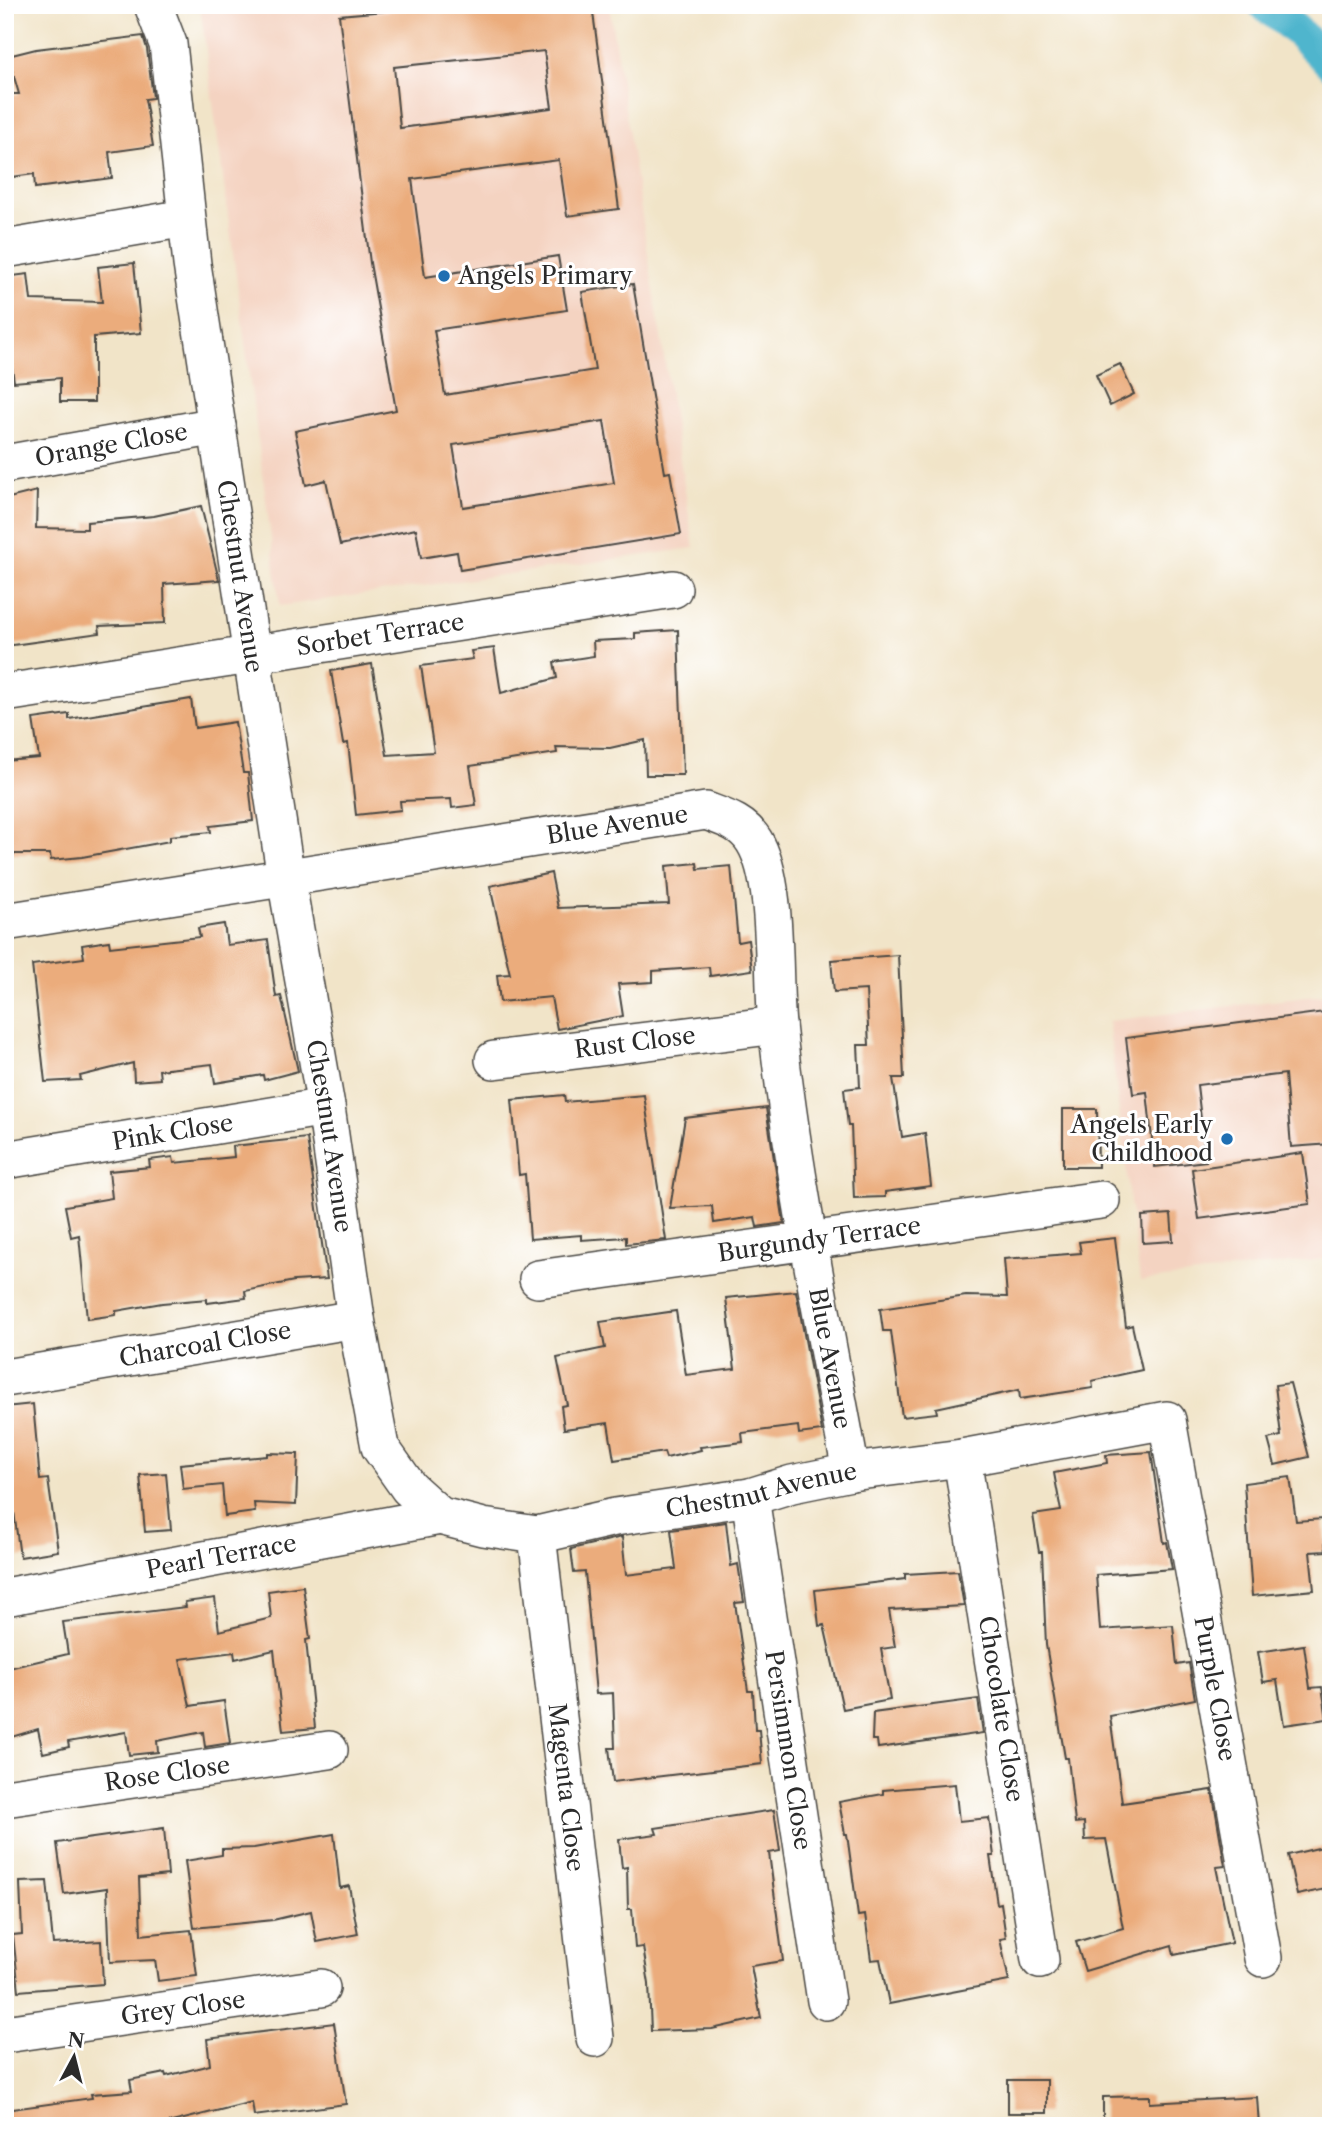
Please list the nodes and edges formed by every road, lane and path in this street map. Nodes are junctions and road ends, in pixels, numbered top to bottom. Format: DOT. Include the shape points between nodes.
graph roads {
  1 [pos="153,5"];
  2 [pos="186,218"];
  3 [pos="5,248"];
  4 [pos="217,426"];
  5 [pos="5,464"];
  6 [pos="673,589"];
  7 [pos="252,656"];
  8 [pos="5,693"];
  9 [pos="286,878"];
  10 [pos="5,922"];
  11 [pos="777,1025"];
  12 [pos="494,1060"];
  13 [pos="327,1107"];
  14 [pos="11,1159"];
  15 [pos="1101,1200"];
  16 [pos="810,1241"];
  17 [pos="538,1279"];
  18 [pos="356,1319"];
  19 [pos="5,1378"];
  20 [pos="1167,1420"];
  21 [pos="962,1458"];
  22 [pos="851,1472"];
  23 [pos="750,1497"];
  24 [pos="440,1516"];
  25 [pos="537,1535"];
  26 [pos="5,1597"];
  27 [pos="329,1750"];
  28 [pos="5,1798"];
  29 [pos="1264,1958"];
  30 [pos="1040,1960"];
  31 [pos="321,1988"];
  32 [pos="826,2001"];
  33 [pos="5,2034"];
  34 [pos="595,2038"];
  1 -- 2 [label="street, Chestnut Avenue" via="168,44"];
  2 -- 3 [label="street"];
  2 -- 4 [label="street, Chestnut Avenue"];
  4 -- 5 [label="street, Orange Close"];
  4 -- 7 [label="street, Chestnut Avenue"];
  6 -- 7 [label="street, Sorbet Terrace"];
  7 -- 8 [label="street, Sorbet Terrace"];
  7 -- 9 [label="street, Chestnut Avenue"];
  9 -- 10 [label="street, Blue Avenue"];
  9 -- 11 [label="street, Blue Avenue" via="706,811 734,821 754,842 768,881"];
  9 -- 13 [label="street, Chestnut Avenue"];
  11 -- 12 [label="street, Rust Close"];
  11 -- 16 [label="street, Blue Avenue"];
  13 -- 14 [label="street, Pink Close"];
  13 -- 18 [label="street, Chestnut Avenue"];
  15 -- 16 [label="street, Burgundy Terrace"];
  16 -- 17 [label="street, Burgundy Terrace"];
  16 -- 22 [label="street, Blue Avenue"];
  18 -- 19 [label="street, Charcoal Close"];
  18 -- 24 [label="street, Chestnut Avenue" via="380,1447 409,1488"];
  20 -- 21 [label="street, Chestnut Avenue"];
  20 -- 29 [label="street, Purple Close"];
  21 -- 22 [label="street, Chestnut Avenue"];
  21 -- 30 [label="street, Chocolate Close"];
  22 -- 23 [label="street, Chestnut Avenue"];
  23 -- 25 [label="street, Chestnut Avenue" via="615,1517"];
  23 -- 32 [label="street, Persimmon Close"];
  24 -- 25 [label="street, Chestnut Avenue"];
  24 -- 26 [label="street, Pearl Terrace"];
  25 -- 34 [label="street, Magenta Close"];
  27 -- 28 [label="street, Rose Close"];
  31 -- 33 [label="street, Grey Close"];
}
